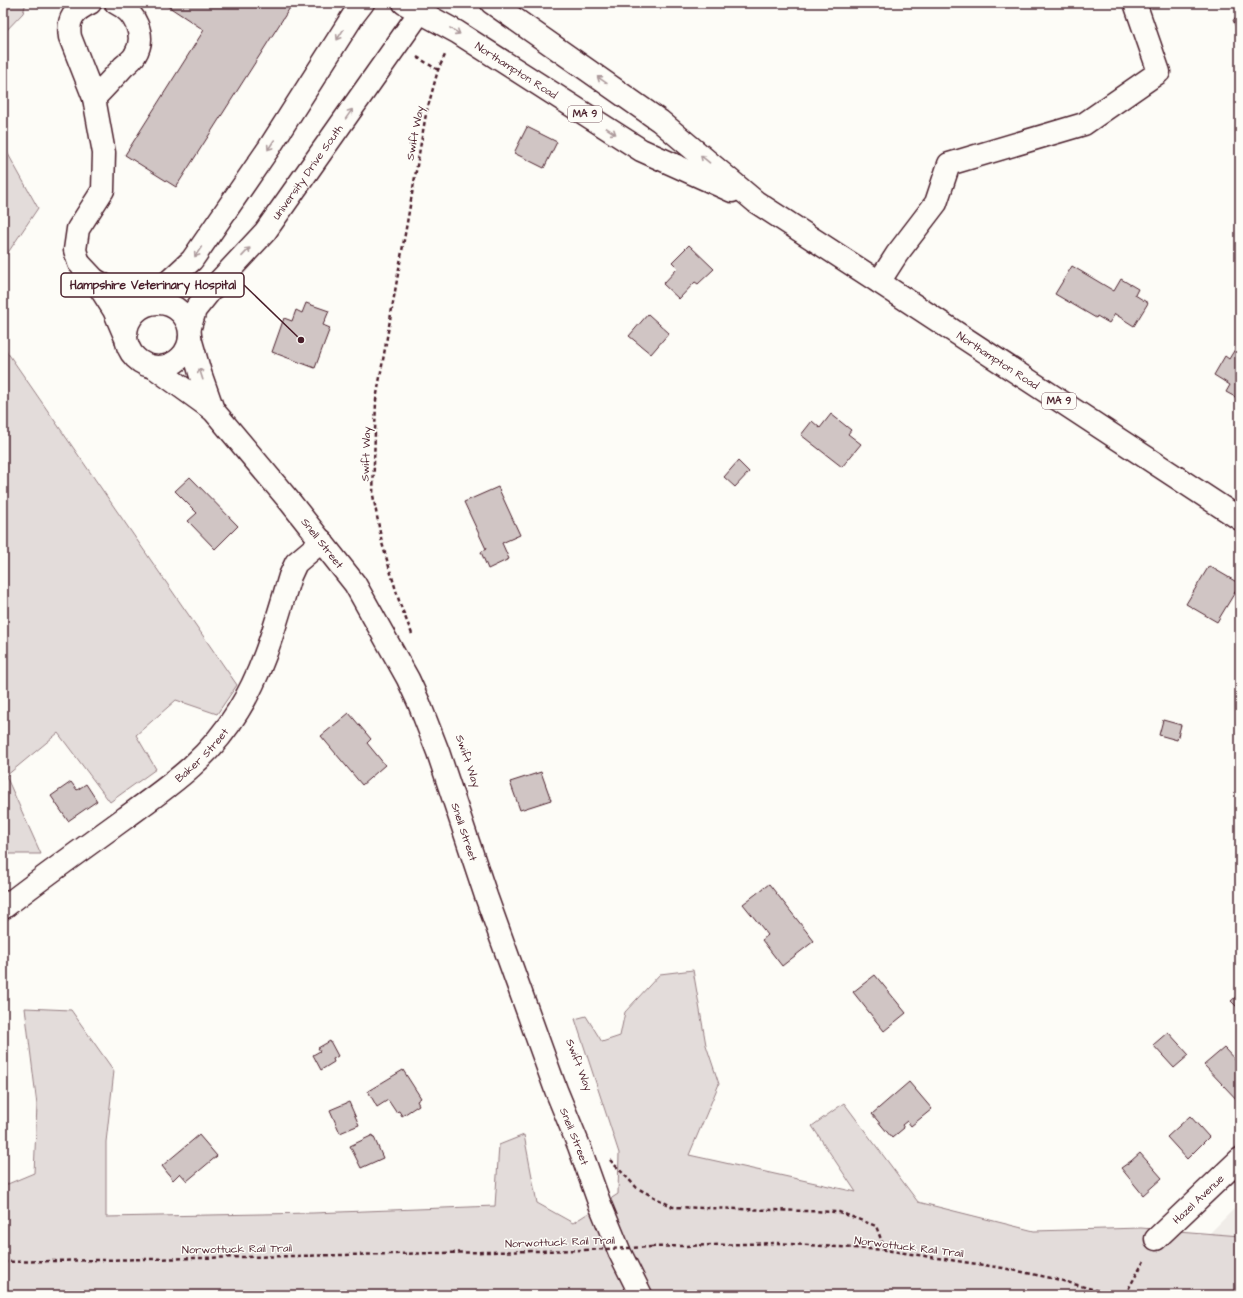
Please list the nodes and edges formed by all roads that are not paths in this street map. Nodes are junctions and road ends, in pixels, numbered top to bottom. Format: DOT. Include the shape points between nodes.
graph roads {
  1 [pos="90,3"];
  2 [pos="116,3"];
  3 [pos="362,3"];
  4 [pos="492,3"];
  5 [pos="1135,3"];
  6 [pos="412,8"];
  7 [pos="94,98"];
  8 [pos="756,202"];
  9 [pos="94,280"];
  10 [pos="879,282"];
  11 [pos="148,304"];
  12 [pos="190,332"];
  13 [pos="125,336"];
  14 [pos="155,368"];
  15 [pos="214,410"];
  16 [pos="1240,519"];
  17 [pos="322,541"];
  18 [pos="3,908"];
  19 [pos="1240,1159"];
  20 [pos="1156,1239"];
  21 [pos="641,1295"];
  1 -- 7 [label="main road" via="72,17 69,27 70,37"];
  2 -- 7 [label="main road" via="126,8 134,18 139,30 139,43 135,55"];
  3 -- 11 [label="main road, one-way" via="269,148 192,260"];
  8 -- 4 [label="main road, Northampton Road / MA 9, one-way" via="660,121"];
  5 -- 10 [label="main road" via="1159,72 1084,124 949,164 936,202"];
  6 -- 8 [label="main road, Northampton Road / MA 9, one-way" via="457,32 641,150"];
  12 -- 6 [label="main road, University Drive South, one-way" via="195,310 265,232"];
  7 -- 9 [label="main road" via="104,153 103,190 78,229 75,250 79,263"];
  8 -- 10 [label="main road, Northampton Road / MA 9"];
  9 -- 11 [label="main road" via="126,297"];
  9 -- 13 [label="main road" via="114,310"];
  10 -- 16 [label="main road, Northampton Road / MA 9"];
  11 -- 12 [label="main road" via="159,302 174,307 185,317"];
  11 -- 13 [label="main road" via="131,316"];
  12 -- 14 [label="main road" via="188,348 182,356 166,367"];
  15 -- 12 [label="main road, Snell Street, one-way" via="200,373"];
  13 -- 14 [label="main road" via="132,355 140,363"];
  14 -- 15 [label="main road, Snell Street"];
  15 -- 17 [label="main road, Snell Street"];
  17 -- 18 [label="main road, Baker Street" via="296,563 263,662 251,688 232,721 208,751 189,770"];
  17 -- 21 [label="main road, Snell Street" via="355,584 419,703 556,1090 620,1253"];
  19 -- 20 [label="main road, Hazel Avenue"];
}
